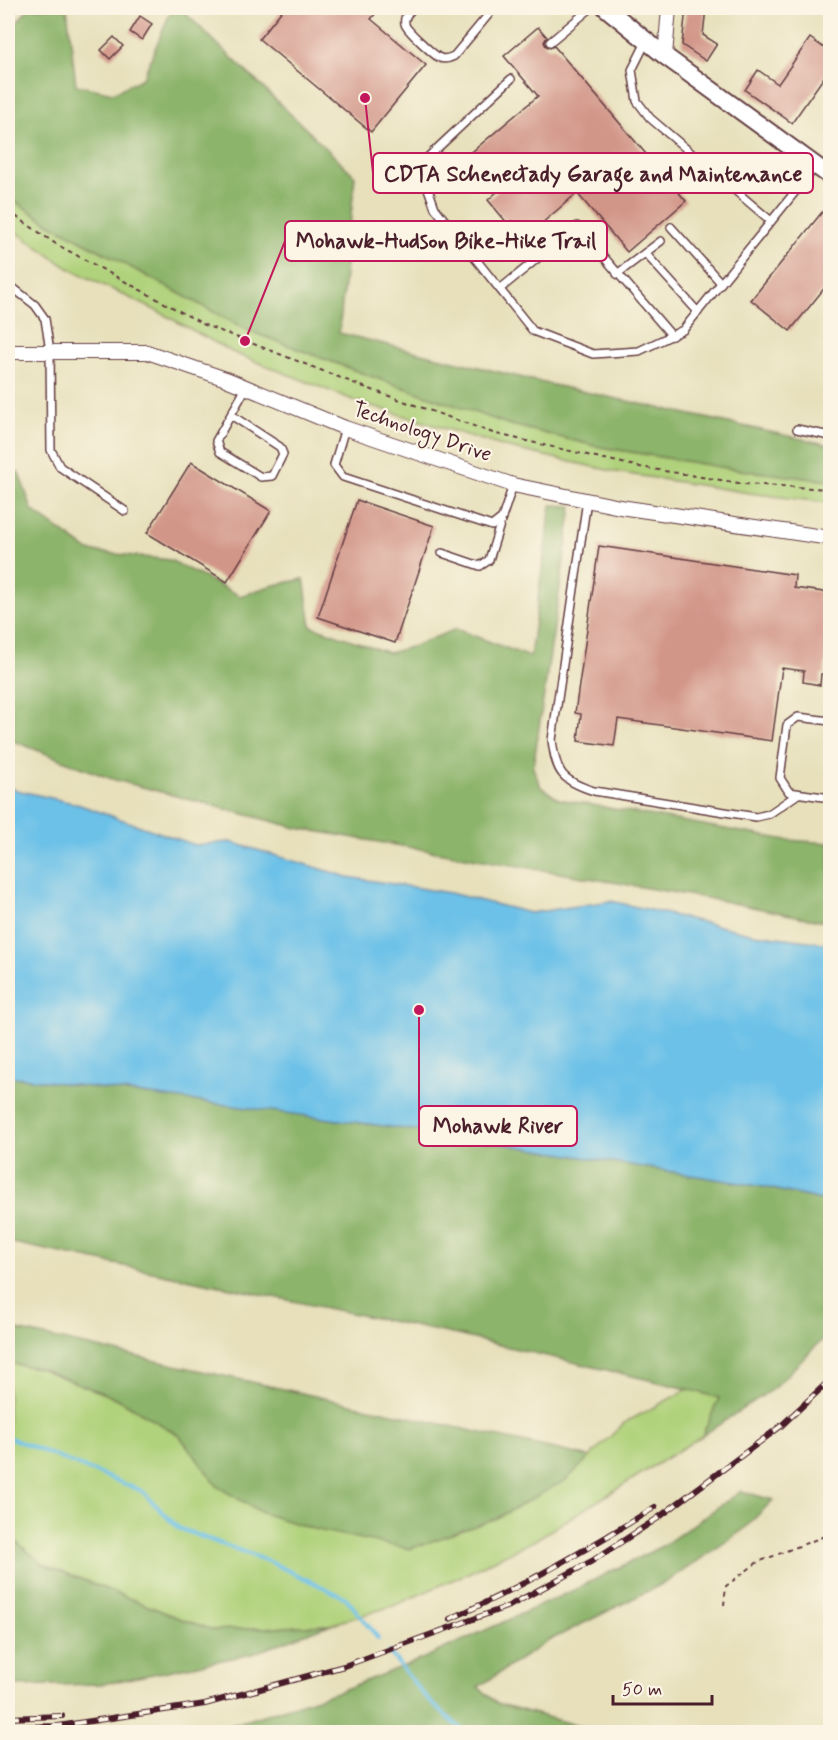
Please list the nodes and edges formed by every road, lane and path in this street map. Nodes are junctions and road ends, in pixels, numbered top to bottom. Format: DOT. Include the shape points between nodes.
graph roads {
  1 [pos="413,8"];
  2 [pos="494,8"];
  3 [pos="591,8"];
  4 [pos="606,8"];
  5 [pos="669,8"];
  6 [pos="646,40"];
  7 [pos="550,42"];
  8 [pos="665,56"];
  9 [pos="511,79"];
  10 [pos="816,166"];
  11 [pos="831,176"];
  12 [pos="8,211"];
  13 [pos="771,222"];
  14 [pos="671,227"];
  15 [pos="661,241"];
  16 [pos="645,253"];
  17 [pos="617,274"];
  18 [pos="721,283"];
  19 [pos="8,284"];
  20 [pos="500,289"];
  21 [pos="698,312"];
  22 [pos="672,336"];
  23 [pos="50,351"];
  24 [pos="8,352"];
  25 [pos="246,388"];
  26 [pos="231,415"];
  27 [pos="345,428"];
  28 [pos="797,429"];
  29 [pos="831,436"];
  30 [pos="513,485"];
  31 [pos="831,489"];
  32 [pos="587,500"];
  33 [pos="125,511"];
  34 [pos="502,518"];
  35 [pos="831,538"];
  36 [pos="442,553"];
  37 [pos="831,721"];
  38 [pos="798,794"];
  39 [pos="831,798"];
  40 [pos="831,1534"];
  41 [pos="724,1605"];
  1 -- 2 [label="lane" via="405,18 408,30 440,58 447,59 454,56"];
  3 -- 7 [label="lane"];
  4 -- 6 [label="street"];
  5 -- 8 [label="street"];
  6 -- 8 [label="street"];
  6 -- 13 [label="lane" via="632,70 637,101 650,118"];
  8 -- 10 [label="street"];
  9 -- 20 [label="lane" via="428,157 426,183 435,208"];
  10 -- 11 [label="street"];
  10 -- 13 [label="lane"];
  12 -- 31 [label="path" via="56,244 205,325 496,434 640,467 745,483"];
  13 -- 18 [label="lane"];
  14 -- 18 [label="lane"];
  15 -- 16 [label="lane"];
  16 -- 17 [label="lane"];
  16 -- 21 [label="lane"];
  17 -- 20 [label="lane" via="577,226"];
  17 -- 22 [label="lane"];
  18 -- 21 [label="lane"];
  19 -- 23 [label="lane" via="41,312"];
  20 -- 22 [label="lane" via="533,331 593,354 639,351"];
  21 -- 22 [label="lane" via="683,330"];
  23 -- 24 [label="street, Technology Drive"];
  23 -- 25 [label="street, Technology Drive" via="147,352"];
  23 -- 33 [label="lane" via="51,450 60,467"];
  25 -- 26 [label="lane"];
  25 -- 27 [label="street, Technology Drive"];
  26 -- 26 [label="lane" via="216,441 220,452 261,477 272,476 283,454 280,447"];
  27 -- 30 [label="street, Technology Drive"];
  27 -- 34 [label="lane" via="334,465 343,477 492,526"];
  28 -- 29 [label="lane"];
  30 -- 32 [label="street, Technology Drive"];
  30 -- 34 [label="lane"];
  32 -- 35 [label="street, Technology Drive"];
  32 -- 38 [label="lane" via="552,740 554,759 564,777 572,784 594,790 756,817 769,814"];
  34 -- 36 [label="lane" via="489,560 480,566"];
  37 -- 38 [label="lane" via="798,717 787,725 780,778 789,792"];
  38 -- 39 [label="lane"];
  40 -- 41 [label="path" via="758,1562 726,1586"];
}
